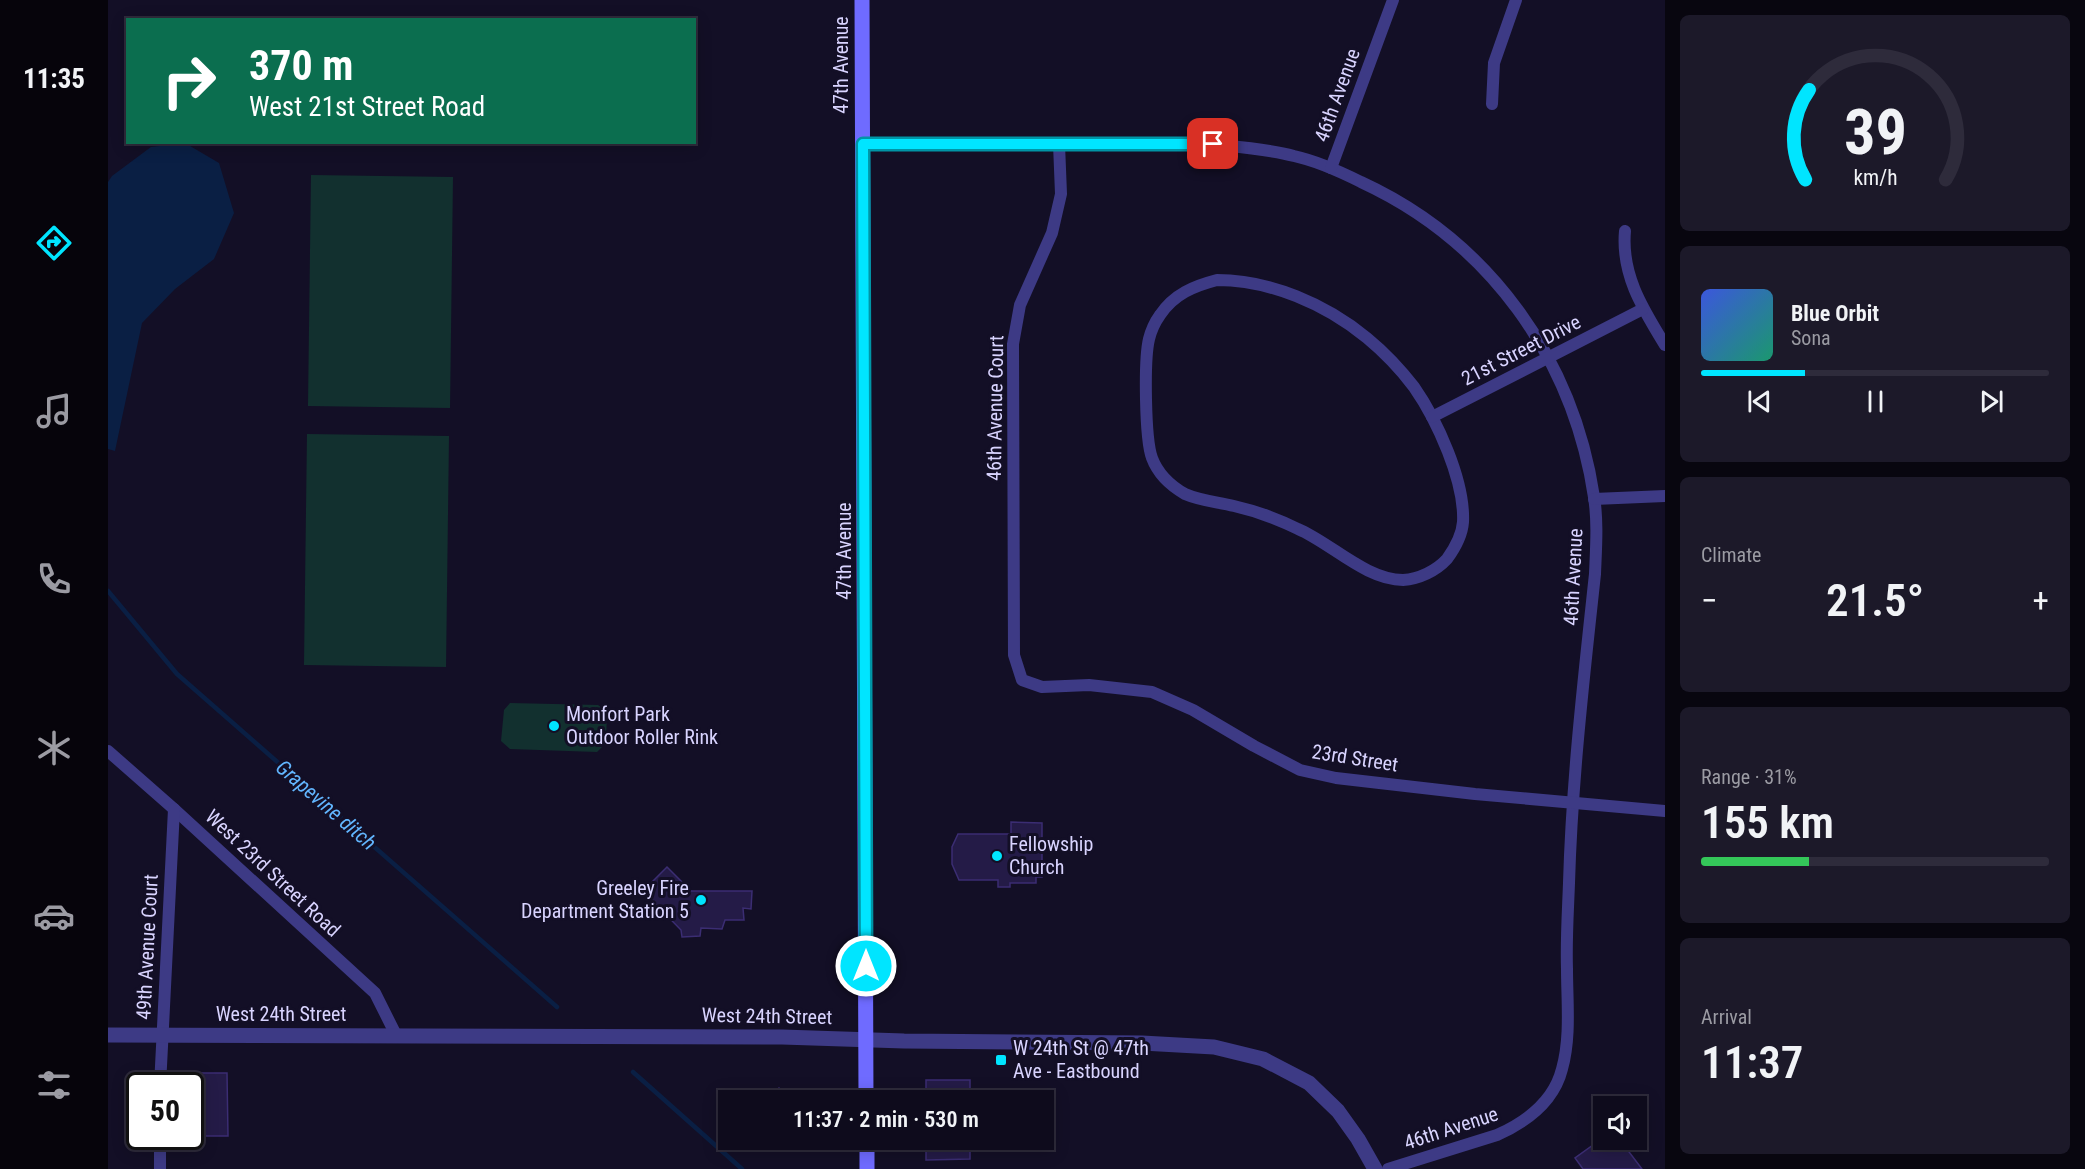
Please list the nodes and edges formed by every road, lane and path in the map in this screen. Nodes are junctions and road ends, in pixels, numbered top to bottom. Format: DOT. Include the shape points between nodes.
graph roads {
  1 [pos="862,0"];
  2 [pos="1393,0"];
  3 [pos="1516,0"];
  4 [pos="1492,104"];
  5 [pos="863,144"];
  6 [pos="1059,144"];
  7 [pos="1331,168"];
  8 [pos="1625,231"];
  9 [pos="1643,309"];
  10 [pos="1665,345"];
  11 [pos="1549,358"];
  12 [pos="1432,417"];
  13 [pos="1665,496"];
  14 [pos="1594,499"];
  15 [pos="1022,680"];
  16 [pos="108,751"];
  17 [pos="1573,804"];
  18 [pos="174,809"];
  19 [pos="1665,811"];
  20 [pos="162,1034"];
  21 [pos="108,1035"];
  22 [pos="396,1035"];
  23 [pos="866,1039"];
  24 [pos="161,1072"];
  25 [pos="867,1090"];
  26 [pos="160,1150"];
  27 [pos="867,1150"];
  28 [pos="159,1169"];
  29 [pos="867,1169"];
  30 [pos="1375,1169"];
  31 [pos="1388,1169"];
  1 -- 5 [label="main road, 47th Avenue"];
  2 -- 7 [label="street, 46th Avenue"];
  3 -- 4 [label="street" via="1494,63"];
  5 -- 6 [label="street"];
  5 -- 23 [label="main road, 47th Avenue"];
  6 -- 7 [label="street" via="1223,145 1295,156"];
  6 -- 15 [label="street, 46th Avenue Court" via="1061,194 1052,233 1020,305 1013,344 1014,655"];
  7 -- 11 [label="street, 46th Avenue" via="1381,191 1446,233 1506,294"];
  8 -- 9 [label="street" via="1626,265"];
  9 -- 10 [label="street"];
  9 -- 11 [label="street, 21st Street Drive"];
  11 -- 12 [label="street, 21st Street Drive"];
  11 -- 14 [label="street, 46th Avenue" via="1575,419"];
  12 -- 12 [label="street" via="1412,385 1367,338 1312,303 1280,291 1233,280 1203,283 1170,303 1149,338 1148,435 1152,459 1161,474 1185,494 1245,509 1299,529 1371,573 1388,579 1404,580 1430,572 1443,563 1459,538 1462,508 1456,478"];
  13 -- 14 [label="street"];
  14 -- 17 [label="street, 46th Avenue" via="1595,574"];
  15 -- 17 [label="street, 23rd Street" via="1042,687 1089,685 1152,692 1193,710 1300,770 1336,778"];
  16 -- 18 [label="street, West 23rd Street Road"];
  17 -- 19 [label="street, 23rd Street"];
  17 -- 31 [label="street, 46th Avenue" via="1568,1023 1562,1071 1548,1098 1514,1127"];
  18 -- 20 [label="street, 49th Avenue Court"];
  18 -- 22 [label="street, West 23rd Street Road" via="375,993"];
  20 -- 21 [label="street, West 24th Street"];
  20 -- 22 [label="street, West 24th Street"];
  20 -- 24 [label="street, 49th Avenue Court"];
  22 -- 23 [label="street, West 24th Street"];
  23 -- 25 [label="main road, 47th Avenue"];
  23 -- 30 [label="street, West 24th Street" via="1175,1044 1214,1047 1263,1059 1309,1083 1338,1111"];
  26 -- 28 [label="street"];
  27 -- 29 [label="main road"];
}
